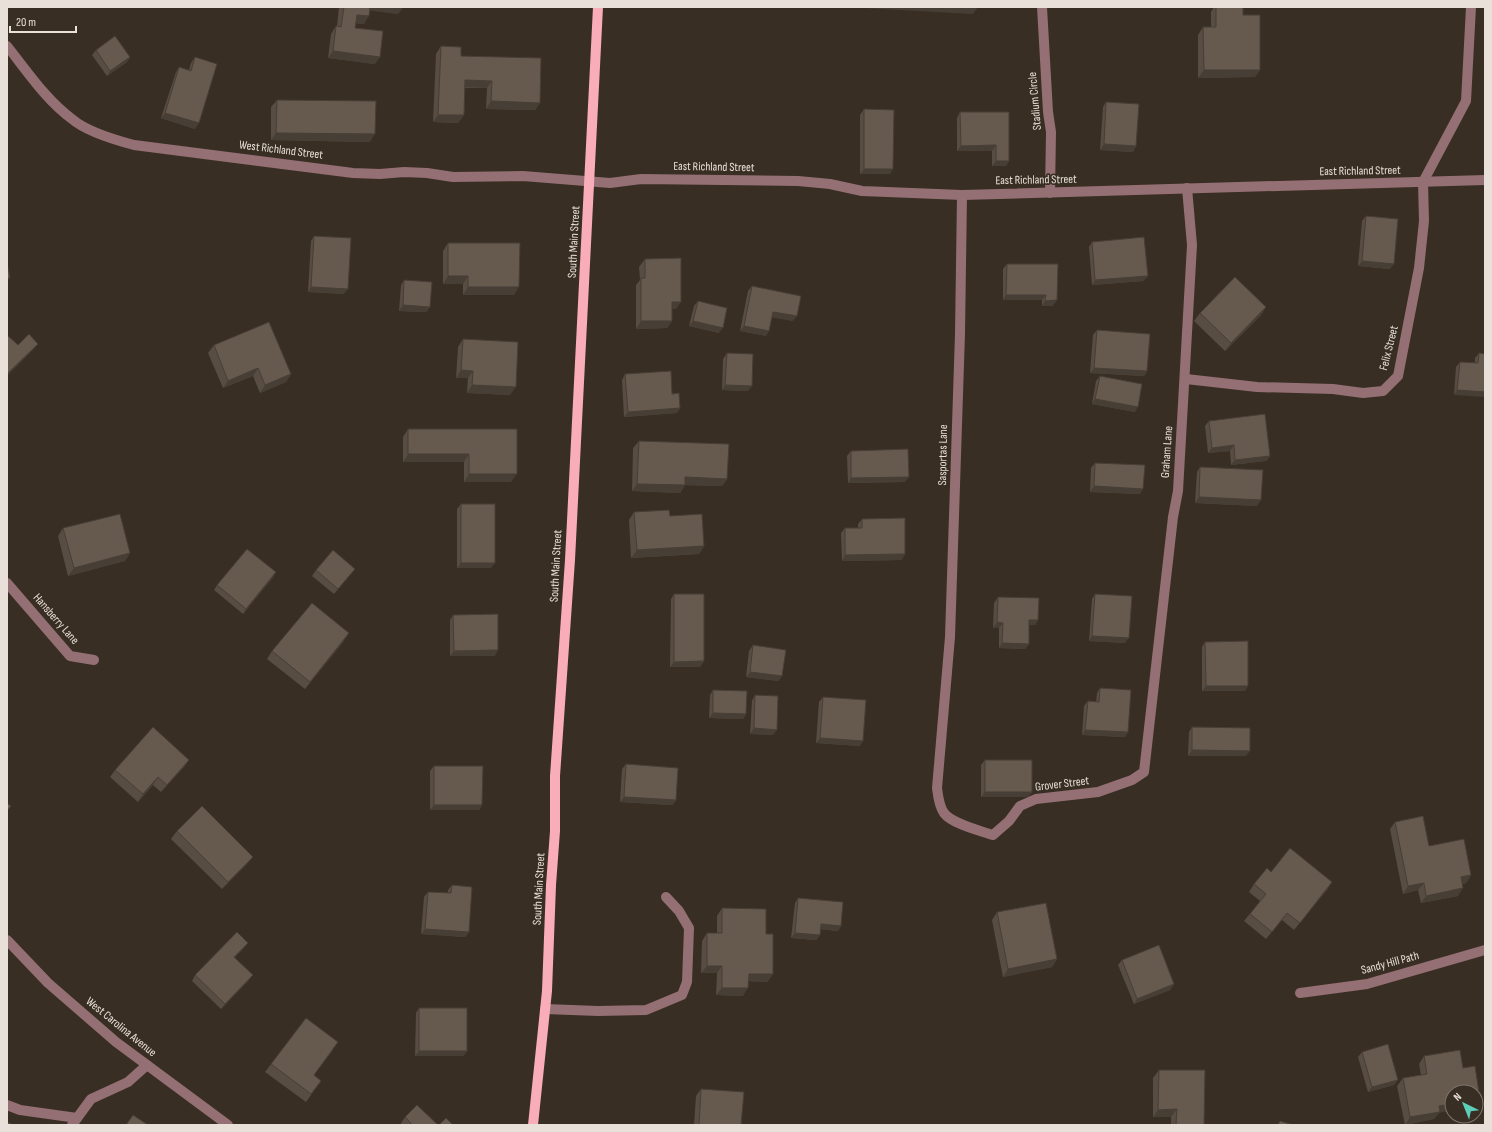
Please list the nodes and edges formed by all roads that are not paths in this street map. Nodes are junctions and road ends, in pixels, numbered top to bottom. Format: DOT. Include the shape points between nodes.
graph roads {
  1 [pos="598,7"];
  2 [pos="1042,7"];
  3 [pos="1471,7"];
  4 [pos="7,46"];
  5 [pos="1485,180"];
  6 [pos="590,181"];
  7 [pos="1423,182"];
  8 [pos="1188,188"];
  9 [pos="1050,193"];
  10 [pos="962,195"];
  11 [pos="1186,379"];
  12 [pos="7,583"];
  13 [pos="94,660"];
  14 [pos="943,716"];
  15 [pos="1151,717"];
  16 [pos="666,897"];
  17 [pos="7,940"];
  18 [pos="1485,950"];
  19 [pos="1300,993"];
  20 [pos="545,1009"];
  21 [pos="147,1065"];
  22 [pos="7,1105"];
  23 [pos="75,1122"];
  24 [pos="228,1125"];
  25 [pos="534,1125"];
  1 -- 6 [label="main road, South Main Street"];
  2 -- 9 [label="street, Stadium Circle" via="1051,132"];
  3 -- 7 [label="street" via="1466,101"];
  4 -- 6 [label="street, West Richland Street" via="56,106 73,121 120,142 353,173 404,172 453,177 524,176"];
  5 -- 7 [label="street, East Richland Street"];
  6 -- 10 [label="street, East Richland Street" via="798,181 862,191"];
  6 -- 20 [label="main road, South Main Street" via="570,560 555,776 556,831"];
  7 -- 8 [label="street, East Richland Street"];
  7 -- 11 [label="street, Felix Street" via="1424,221 1419,268 1398,376 1383,391 1362,393 1333,389 1257,387"];
  8 -- 9 [label="street, East Richland Street"];
  8 -- 11 [label="street, Graham Lane" via="1192,245"];
  9 -- 10 [label="street, East Richland Street"];
  10 -- 14 [label="street, Sasportas Lane" via="957,451 950,637"];
  11 -- 15 [label="street, Graham Lane" via="1178,491"];
  12 -- 13 [label="street, Hansberry Lane" via="70,656"];
  14 -- 15 [label="street, Grover Street" via="937,788 944,814 967,827 994,835 1020,806 1036,798 1098,792 1132,780 1144,772"];
  16 -- 20 [label="street" via="679,911 689,928 686,982 682,995 646,1010 598,1012"];
  17 -- 21 [label="street, West Carolina Avenue" via="48,983 116,1042"];
  18 -- 19 [label="street, Sandy Hill Path" via="1367,984"];
  20 -- 25 [label="main road, South Main Street"];
  21 -- 23 [label="street" via="128,1082 91,1099"];
  21 -- 24 [label="street, West Carolina Avenue"];
  22 -- 23 [label="street"];
}
